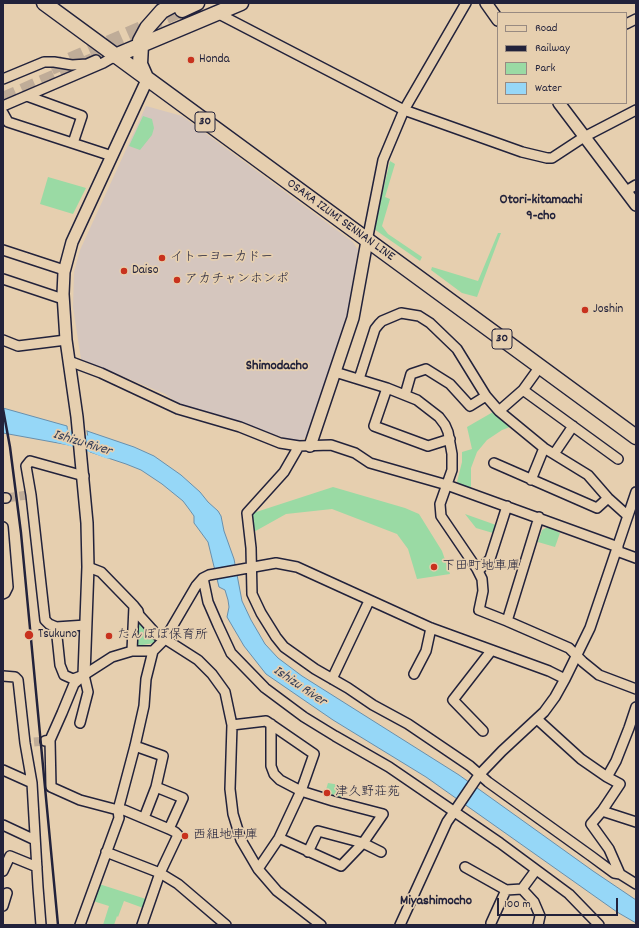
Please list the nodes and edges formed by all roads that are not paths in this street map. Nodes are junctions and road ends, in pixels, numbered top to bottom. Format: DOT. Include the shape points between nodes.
graph roads {
  1 [pos="44,3"];
  2 [pos="197,3"];
  3 [pos="241,3"];
  4 [pos="466,3"];
  5 [pos="486,3"];
  6 [pos="179,8"];
  7 [pos="220,8"];
  8 [pos="497,19"];
  9 [pos="636,19"];
  10 [pos="627,24"];
  11 [pos="141,45"];
  12 [pos="115,56"];
  13 [pos="3,79"];
  14 [pos="147,80"];
  15 [pos="27,96"];
  16 [pos="560,104"];
  17 [pos="3,106"];
  18 [pos="404,110"];
  19 [pos="636,110"];
  20 [pos="3,113"];
  21 [pos="584,137"];
  22 [pos="73,143"];
  23 [pos="112,156"];
  24 [pos="636,185"];
  25 [pos="626,191"];
  26 [pos="636,205"];
  27 [pos="367,241"];
  28 [pos="3,250"];
  29 [pos="64,270"];
  30 [pos="3,279"];
  31 [pos="63,298"];
  32 [pos="3,340"];
  33 [pos="66,340"];
  34 [pos="68,361"];
  35 [pos="335,372"];
  36 [pos="536,372"];
  37 [pos="358,379"];
  38 [pos="387,388"];
  39 [pos="523,390"];
  40 [pos="405,395"];
  41 [pos="486,396"];
  42 [pos="499,411"];
  43 [pos="573,426"];
  44 [pos="636,437"];
  45 [pos="450,439"];
  46 [pos="304,446"];
  47 [pos="544,448"];
  48 [pos="554,454"];
  49 [pos="618,459"];
  50 [pos="494,463"];
  51 [pos="84,476"];
  52 [pos="531,480"];
  53 [pos="447,485"];
  54 [pos="636,492"];
  55 [pos="608,498"];
  56 [pos="507,506"];
  57 [pos="628,516"];
  58 [pos="539,518"];
  59 [pos="3,527"];
  60 [pos="618,549"];
  61 [pos="636,558"];
  62 [pos="88,568"];
  63 [pos="249,568"];
  64 [pos="478,571"];
  65 [pos="206,576"];
  66 [pos="3,594"];
  67 [pos="369,601"];
  68 [pos="137,611"];
  69 [pos="507,621"];
  70 [pos="86,625"];
  71 [pos="56,628"];
  72 [pos="431,628"];
  73 [pos="162,638"];
  74 [pos="491,650"];
  75 [pos="132,651"];
  76 [pos="153,651"];
  77 [pos="577,656"];
  78 [pos="414,674"];
  79 [pos="84,675"];
  80 [pos="3,676"];
  81 [pos="332,679"];
  82 [pos="566,679"];
  83 [pos="636,689"];
  84 [pos="636,707"];
  85 [pos="536,719"];
  86 [pos="80,723"];
  87 [pos="271,724"];
  88 [pos="232,725"];
  89 [pos="483,731"];
  90 [pos="34,742"];
  91 [pos="25,743"];
  92 [pos="135,746"];
  93 [pos="3,770"];
  94 [pos="479,775"];
  95 [pos="607,777"];
  96 [pos="32,783"];
  97 [pos="156,787"];
  98 [pos="301,791"];
  99 [pos="118,810"];
  100 [pos="602,811"];
  101 [pos="454,812"];
  102 [pos="144,818"];
  103 [pos="636,822"];
  104 [pos="3,825"];
  105 [pos="169,829"];
  106 [pos="279,838"];
  107 [pos="35,840"];
  108 [pos="363,843"];
  109 [pos="106,852"];
  110 [pos="308,852"];
  111 [pos="381,852"];
  112 [pos="465,866"];
  113 [pos="36,867"];
  114 [pos="258,869"];
  115 [pos="536,870"];
  116 [pos="3,871"];
  117 [pos="160,873"];
  118 [pos="620,874"];
  119 [pos="636,884"];
  120 [pos="522,889"];
  121 [pos="506,890"];
  122 [pos="7,893"];
  123 [pos="3,906"];
  124 [pos="491,923"];
  125 [pos="41,925"];
  126 [pos="80,925"];
  127 [pos="142,925"];
  128 [pos="226,925"];
  129 [pos="321,925"];
  130 [pos="400,925"];
  131 [pos="538,925"];
  132 [pos="599,925"];
  1 -- 12 [label="main road, OSAKA IZUMI SENNAN LINE / 30"];
  2 -- 6 [label="main road"];
  3 -- 7 [label="main road"];
  4 -- 18 [label="street"];
  5 -- 8 [label="street"];
  6 -- 7 [label="main road"];
  6 -- 11 [label="main road" via="162,11 146,28 140,41"];
  7 -- 11 [label="main road"];
  7 -- 18 [label="street"];
  9 -- 10 [label="street"];
  11 -- 12 [label="main road"];
  11 -- 14 [label="main road" via="140,64"];
  12 -- 13 [label="street" via="87,64 44,62"];
  12 -- 14 [label="main road, OSAKA IZUMI SENNAN LINE / 30"];
  12 -- 15 [label="street"];
  14 -- 23 [label="street"];
  14 -- 27 [label="main road, OSAKA IZUMI SENNAN LINE / 30"];
  15 -- 17 [label="street"];
  15 -- 22 [label="street" via="82,116"];
  16 -- 21 [label="street"];
  18 -- 21 [label="street" via="522,152 547,158 552,158"];
  18 -- 27 [label="street" via="383,160"];
  19 -- 21 [label="street"];
  20 -- 22 [label="street" via="8,122"];
  21 -- 25 [label="street"];
  22 -- 23 [label="street"];
  23 -- 29 [label="street" via="72,242"];
  24 -- 25 [label="street"];
  25 -- 26 [label="street"];
  27 -- 35 [label="street" via="353,318"];
  27 -- 44 [label="main road, OSAKA IZUMI SENNAN LINE / 30"];
  28 -- 29 [label="street"];
  29 -- 31 [label="street"];
  30 -- 31 [label="street"];
  31 -- 33 [label="street"];
  32 -- 33 [label="street" via="18,346"];
  33 -- 34 [label="street"];
  34 -- 46 [label="street" via="101,373 178,409 240,427 280,443"];
  34 -- 51 [label="street"];
  35 -- 37 [label="street"];
  35 -- 46 [label="street"];
  36 -- 39 [label="street"];
  37 -- 38 [label="street"];
  37 -- 41 [label="street" via="376,329 382,321 401,313 419,316 430,323 457,349"];
  38 -- 40 [label="street"];
  38 -- 45 [label="street" via="374,426 428,446"];
  39 -- 42 [label="street"];
  39 -- 43 [label="street"];
  40 -- 41 [label="street" via="411,374 426,369 450,384 470,406"];
  40 -- 45 [label="street" via="423,403 439,417"];
  41 -- 42 [label="street"];
  42 -- 47 [label="street"];
  43 -- 48 [label="street"];
  43 -- 49 [label="street"];
  45 -- 53 [label="street" via="452,470"];
  46 -- 53 [label="street" via="331,445 355,453 370,463"];
  46 -- 63 [label="street" via="247,513"];
  47 -- 48 [label="street"];
  47 -- 52 [label="street"];
  48 -- 55 [label="street" via="588,475"];
  50 -- 52 [label="street"];
  51 -- 62 [label="street"];
  51 -- 71 [label="street" via="30,461 26,466 45,620"];
  52 -- 55 [label="street" via="597,508"];
  53 -- 56 [label="street"];
  53 -- 64 [label="street" via="440,504 441,516"];
  54 -- 57 [label="street"];
  55 -- 57 [label="street"];
  56 -- 58 [label="street"];
  56 -- 64 [label="street" via="490,559"];
  57 -- 60 [label="street"];
  58 -- 60 [label="street"];
  58 -- 69 [label="street"];
  59 -- 66 [label="street" via="8,587"];
  60 -- 61 [label="street"];
  60 -- 77 [label="street" via="590,628"];
  62 -- 68 [label="street" via="101,572"];
  62 -- 70 [label="street"];
  63 -- 65 [label="street"];
  63 -- 67 [label="street" via="276,563 296,567"];
  63 -- 81 [label="street" via="252,594 276,637 284,647"];
  64 -- 69 [label="street" via="483,591 478,610"];
  65 -- 73 [label="street" via="196,586"];
  65 -- 101 [label="street" via="208,602 231,653 265,688 304,716 389,767"];
  67 -- 72 [label="street"];
  67 -- 81 [label="street"];
  68 -- 73 [label="street" via="143,611 163,633"];
  68 -- 75 [label="street"];
  69 -- 77 [label="street" via="569,648"];
  70 -- 71 [label="street"];
  70 -- 79 [label="street"];
  71 -- 79 [label="street" via="60,665 64,675 73,679"];
  72 -- 74 [label="street"];
  72 -- 78 [label="street" via="426,651"];
  73 -- 76 [label="street"];
  73 -- 88 [label="street" via="198,660 212,674 225,692"];
  74 -- 82 [label="street"];
  74 -- 89 [label="street" via="454,700"];
  75 -- 76 [label="street"];
  75 -- 79 [label="street" via="112,657"];
  76 -- 92 [label="street"];
  77 -- 82 [label="street"];
  77 -- 83 [label="street" via="599,675"];
  79 -- 86 [label="street" via="88,692"];
  79 -- 99 [label="street" via="74,684 62,714 47,740 51,787 80,800"];
  80 -- 91 [label="street" via="16,677 18,680"];
  81 -- 94 [label="street" via="408,724 470,766"];
  82 -- 85 [label="street" via="544,712"];
  84 -- 95 [label="street" via="630,728"];
  85 -- 94 [label="street"];
  85 -- 95 [label="street" via="581,759"];
  87 -- 88 [label="street" via="266,721"];
  87 -- 98 [label="street" via="271,766 274,774"];
  87 -- 98 [label="street" via="314,754"];
  88 -- 114 [label="street" via="230,789 233,814 241,840"];
  90 -- 91 [label="street"];
  91 -- 96 [label="street"];
  92 -- 97 [label="street" via="163,756"];
  92 -- 99 [label="street"];
  93 -- 96 [label="street"];
  94 -- 101 [label="street"];
  94 -- 118 [label="street" via="614,873"];
  95 -- 100 [label="street" via="620,784"];
  96 -- 107 [label="street"];
  97 -- 102 [label="street"];
  97 -- 105 [label="street" via="183,798"];
  98 -- 106 [label="street"];
  98 -- 108 [label="street" via="383,814"];
  99 -- 102 [label="street"];
  99 -- 109 [label="street" via="119,818"];
  100 -- 103 [label="street"];
  100 -- 118 [label="street" via="591,824 608,849"];
  101 -- 115 [label="street"];
  101 -- 130 [label="street" via="447,822"];
  102 -- 105 [label="street"];
  104 -- 107 [label="street"];
  105 -- 117 [label="street" via="178,835"];
  106 -- 110 [label="street"];
  106 -- 114 [label="street"];
  107 -- 113 [label="street"];
  108 -- 110 [label="street" via="341,866"];
  108 -- 110 [label="street" via="318,831"];
  108 -- 111 [label="street"];
  109 -- 117 [label="street"];
  109 -- 126 [label="street"];
  112 -- 121 [label="street"];
  113 -- 116 [label="street" via="10,856"];
  113 -- 125 [label="street"];
  114 -- 129 [label="street" via="277,891"];
  115 -- 120 [label="street"];
  115 -- 132 [label="street" via="569,894"];
  117 -- 127 [label="street"];
  117 -- 128 [label="street" via="178,884"];
  118 -- 119 [label="street"];
  120 -- 121 [label="street"];
  120 -- 131 [label="street" via="534,902 540,916"];
  121 -- 124 [label="street"];
  122 -- 123 [label="street"];
}
